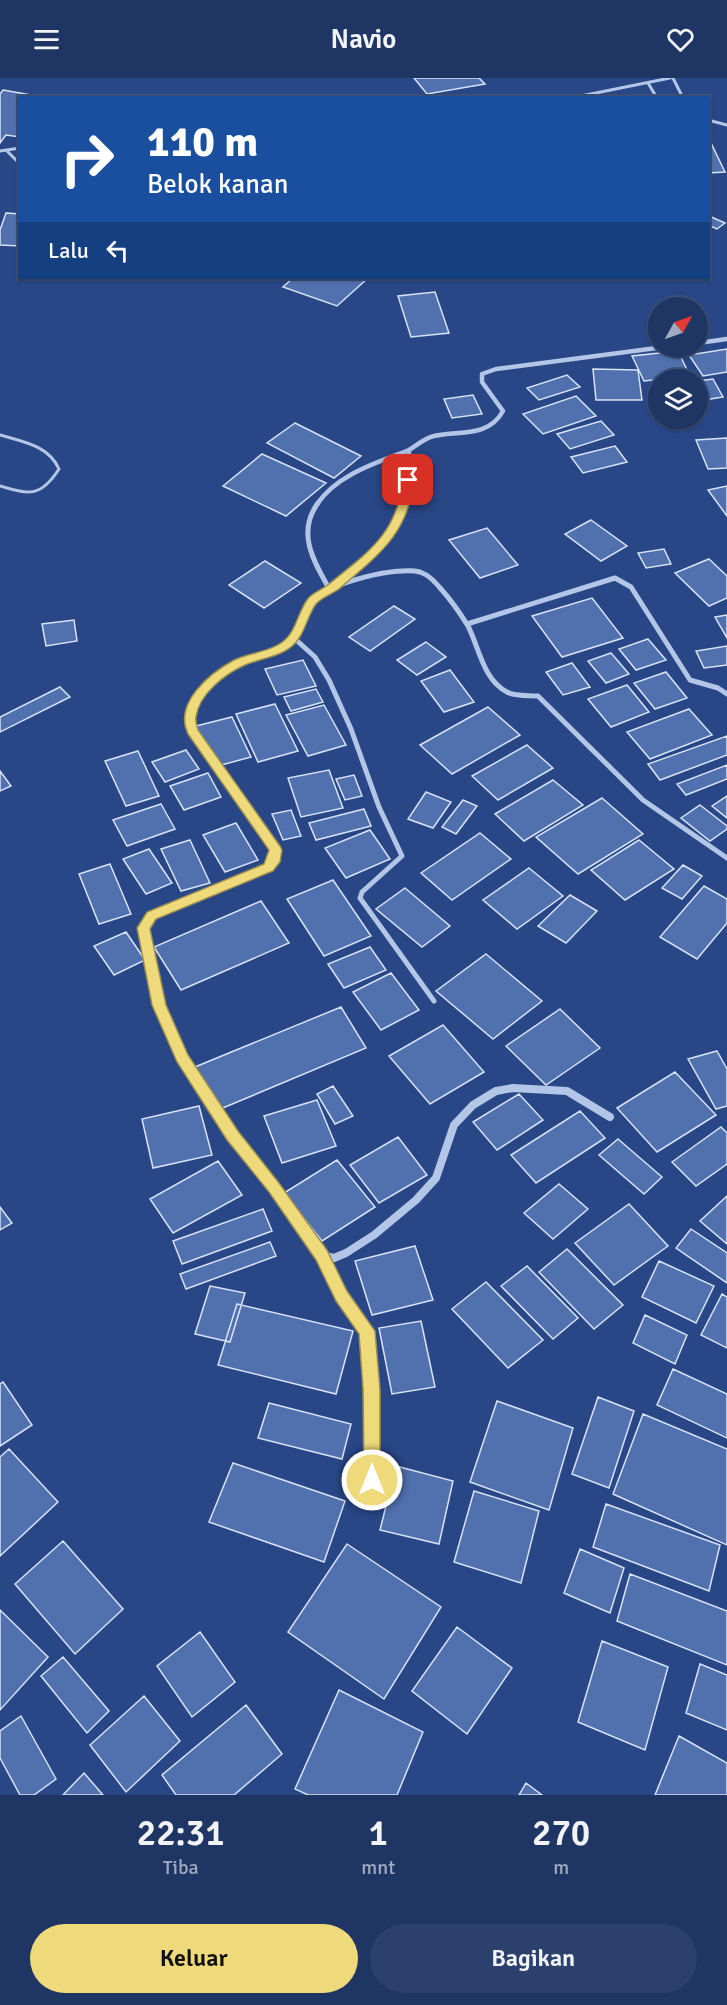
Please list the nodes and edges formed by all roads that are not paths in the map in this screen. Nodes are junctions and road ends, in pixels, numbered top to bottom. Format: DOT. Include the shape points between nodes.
graph roads {
  1 [pos="672,78"];
  2 [pos="648,83"];
  3 [pos="581,96"];
  4 [pos="656,96"];
  5 [pos="682,96"];
  6 [pos="710,121"];
  7 [pos="727,125"];
  8 [pos="18,148"];
  9 [pos="0,150"];
  10 [pos="6,150"];
  11 [pos="18,162"];
  12 [pos="727,339"];
  13 [pos="708,342"];
  14 [pos="648,349"];
  15 [pos="0,435"];
  16 [pos="409,450"];
  17 [pos="0,486"];
  18 [pos="330,590"];
  19 [pos="467,624"];
  20 [pos="294,638"];
  21 [pos="727,694"];
  22 [pos="727,858"];
  23 [pos="434,1001"];
  24 [pos="610,1117"];
  25 [pos="321,1255"];
  26 [pos="372,1503"];
  1 -- 2 [label="lane"];
  1 -- 5 [label="lane"];
  2 -- 3 [label="lane"];
  2 -- 4 [label="lane"];
  6 -- 7 [label="lane"];
  8 -- 10 [label="lane"];
  9 -- 10 [label="lane"];
  10 -- 11 [label="lane"];
  12 -- 13 [label="street"];
  14 -- 16 [label="street" via="488,372 481,377 482,382 503,411 497,423 476,432 427,438"];
  15 -- 17 [label="lane" via="53,454 59,469 51,484 34,492"];
  16 -- 18 [label="street" via="406,500 401,516 370,556"];
  16 -- 18 [label="street" via="356,471 333,486 313,508 308,520 309,549"];
  18 -- 19 [label="street" via="395,572 419,572 431,579"];
  18 -- 20 [label="street" via="312,600"];
  19 -- 21 [label="street" via="615,578 630,587 690,680 717,685"];
  19 -- 22 [label="street" via="485,668 502,689 514,695 538,696 643,800"];
  20 -- 23 [label="street" via="314,656 342,705 388,832 402,856 360,898"];
  20 -- 25 [label="street" via="284,647 239,663 216,678 199,695 189,717 192,731 275,850 273,862 151,915 143,928 159,1005 183,1058 233,1135"];
  24 -- 25 [label="street" via="567,1091 496,1091 473,1105 454,1125 436,1178 416,1200 346,1253 334,1258"];
  25 -- 26 [label="street" via="342,1296 367,1331 372,1389"];
}
